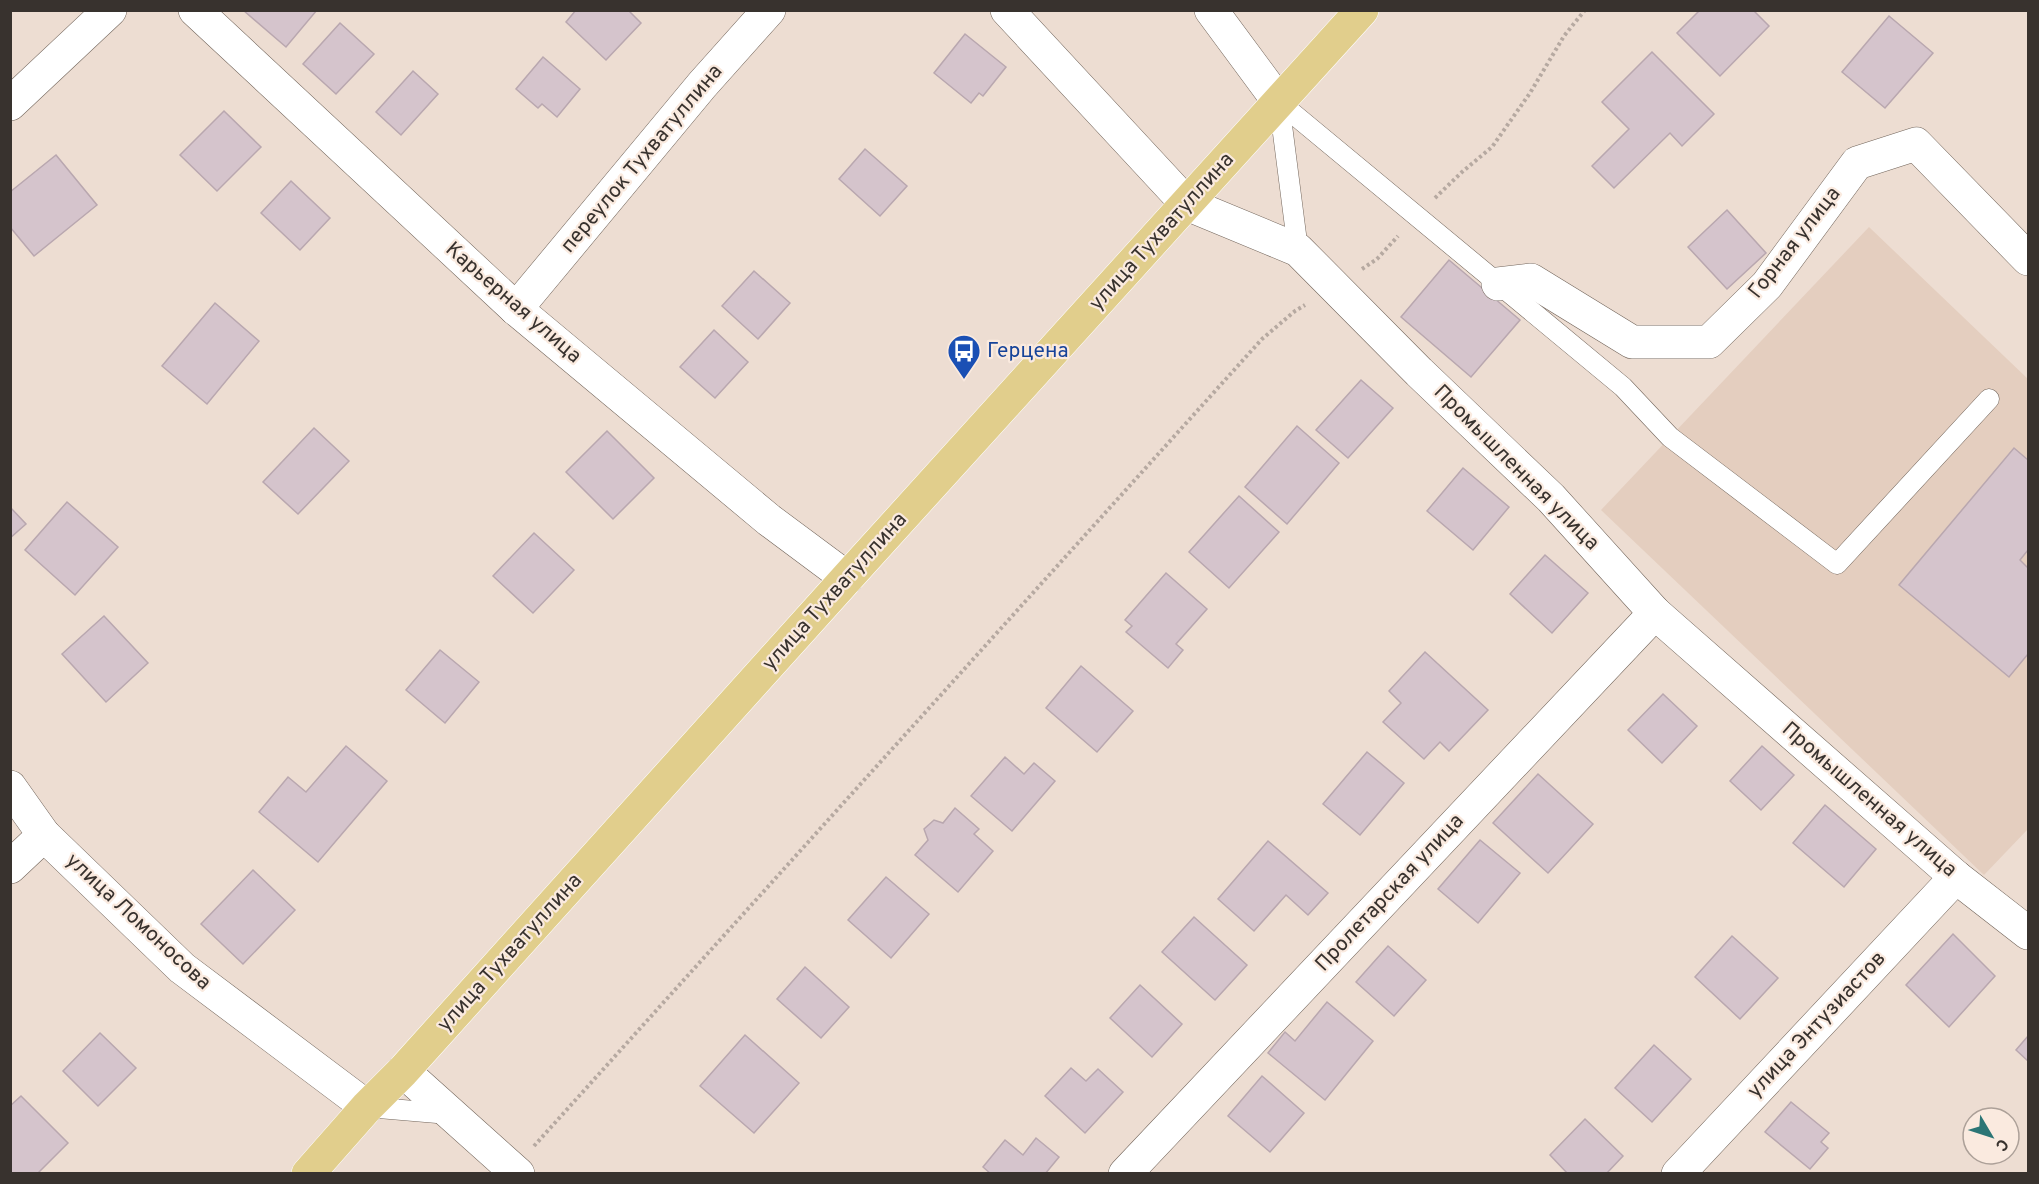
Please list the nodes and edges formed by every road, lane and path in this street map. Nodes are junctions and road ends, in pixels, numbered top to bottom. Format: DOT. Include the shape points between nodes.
graph roads {
  1 [pos="110,10"];
  2 [pos="195,10"];
  3 [pos="769,10"];
  4 [pos="1007,10"];
  5 [pos="1211,10"];
  6 [pos="1362,10"];
  7 [pos="1585,10"];
  8 [pos="1279,102"];
  9 [pos="10,104"];
  10 [pos="1187,204"];
  11 [pos="1417,216"];
  12 [pos="1298,250"];
  13 [pos="2028,259"];
  14 [pos="1498,284"];
  15 [pos="1335,287"];
  16 [pos="516,309"];
  17 [pos="1989,399"];
  18 [pos="847,578"];
  19 [pos="1655,613"];
  20 [pos="10,787"];
  21 [pos="44,835"];
  22 [pos="10,867"];
  23 [pos="1956,877"];
  24 [pos="2028,933"];
  25 [pos="403,1071"];
  26 [pos="367,1107"];
  27 [pos="451,1114"];
  28 [pos="516,1172"];
  29 [pos="309,1173"];
  30 [pos="1125,1173"];
  31 [pos="1678,1173"];
  1 -- 9 [label="street"];
  2 -- 16 [label="street, Карьерная улица"];
  3 -- 16 [label="street, переулок Тухватуллина"];
  4 -- 10 [label="street, Промышленная улица"];
  5 -- 8 [label="street"];
  6 -- 8 [label="main road, улица Тухватуллина"];
  7 -- 11 [label="path" via="1492,147"];
  8 -- 10 [label="main road, улица Тухватуллина"];
  8 -- 11 [label="lane"];
  8 -- 12 [label="lane"];
  10 -- 12 [label="street, Промышленная улица"];
  10 -- 18 [label="main road, улица Тухватуллина"];
  11 -- 14 [label="lane"];
  11 -- 15 [label="path" via="1377,259"];
  12 -- 15 [label="street, Промышленная улица"];
  13 -- 14 [label="street, Горная улица" via="1916,144 1857,163 1767,285 1709,342 1632,342 1531,280"];
  14 -- 17 [label="lane" via="1623,387 1670,437 1837,564"];
  15 -- 19 [label="street, Промышленная улица" via="1551,498"];
  15 -- 28 [label="path" via="1295,311 1262,339"];
  16 -- 18 [label="street, Карьерная улица" via="769,520"];
  18 -- 25 [label="main road, улица Тухватуллина"];
  19 -- 23 [label="street, Промышленная улица"];
  19 -- 30 [label="street, Пролетарская улица"];
  20 -- 21 [label="street, улица Ломоносова"];
  21 -- 22 [label="street"];
  21 -- 26 [label="street, улица Ломоносова" via="182,968"];
  23 -- 24 [label="street, Промышленная улица"];
  23 -- 31 [label="street, улица Энтузиастов"];
  25 -- 26 [label="main road, улица Тухватуллина"];
  25 -- 27 [label="street"];
  26 -- 27 [label="lane"];
  26 -- 29 [label="main road, улица Тухватуллина"];
  27 -- 28 [label="street"];
}
